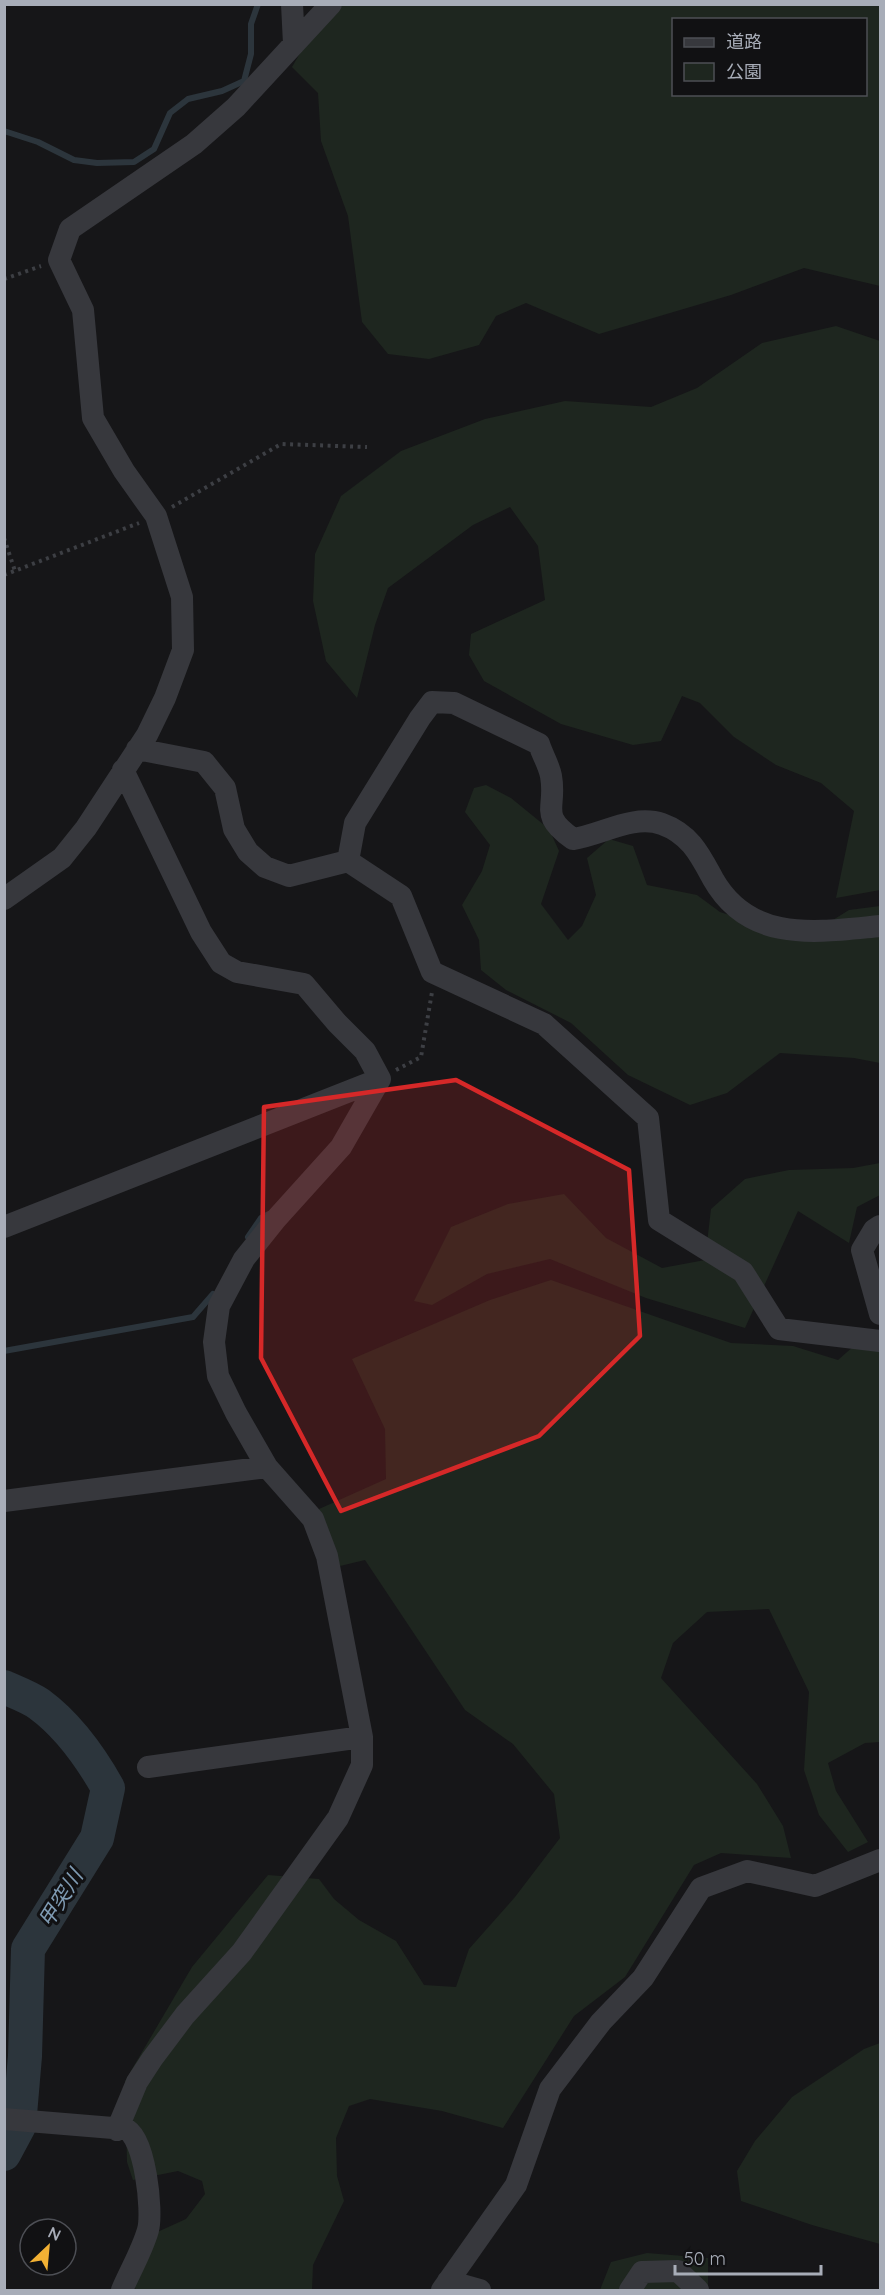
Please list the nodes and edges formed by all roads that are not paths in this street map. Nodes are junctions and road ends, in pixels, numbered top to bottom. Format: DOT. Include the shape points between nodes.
graph roads {
  1 [pos="292,4"];
  2 [pos="332,4"];
  3 [pos="294,45"];
  4 [pos="137,749"];
  5 [pos="123,770"];
  6 [pos="348,861"];
  7 [pos="4,899"];
  8 [pos="880,926"];
  9 [pos="380,1079"];
  10 [pos="880,1226"];
  11 [pos="4,1227"];
  12 [pos="880,1314"];
  13 [pos="880,1341"];
  14 [pos="267,1467"];
  15 [pos="4,1501"];
  16 [pos="362,1737"];
  17 [pos="148,1767"];
  18 [pos="880,1860"];
  19 [pos="4,2119"];
  20 [pos="117,2130"];
  21 [pos="445,2286"];
  22 [pos="124,2289"];
  23 [pos="480,2290"];
  24 [pos="630,2290"];
  25 [pos="698,2290"];
  1 -- 3 [label="street"];
  2 -- 3 [label="street"];
  3 -- 4 [label="street" via="236,107 194,144 70,229 59,260 83,310 93,418 156,516 182,597 183,650 165,698"];
  4 -- 5 [label="street"];
  4 -- 6 [label="street" via="204,762 225,788 234,830 248,852 265,867 289,876"];
  5 -- 7 [label="street" via="62,858"];
  5 -- 9 [label="street" via="201,932 221,963 237,972 304,984 365,1051"];
  6 -- 8 [label="street" via="356,823 420,718 432,702 454,703 539,744 551,776 550,808 555,826 573,839 629,822 661,824 694,843 718,888 761,925 835,931"];
  6 -- 13 [label="street" via="401,896 434,973 544,1024 648,1118 659,1220 743,1272 779,1329"];
  9 -- 11 [label="street"];
  9 -- 14 [label="street" via="341,1147 250,1251 219,1306 214,1342 218,1376"];
  10 -- 12 [label="street" via="862,1250"];
  14 -- 15 [label="street"];
  14 -- 16 [label="street" via="313,1519 327,1556"];
  16 -- 17 [label="street"];
  16 -- 20 [label="street" via="362,1765 338,1818 242,1952 185,2015 152,2059 137,2082"];
  18 -- 21 [label="street" via="815,1886 747,1871 701,1888 643,1978 601,2022 550,2090 516,2185"];
  19 -- 20 [label="street"];
  20 -- 22 [label="street" via="131,2131 137,2139 149,2210 148,2227"];
  21 -- 23 [label="street"];
  24 -- 25 [label="street" via="642,2272 678,2271"];
}
